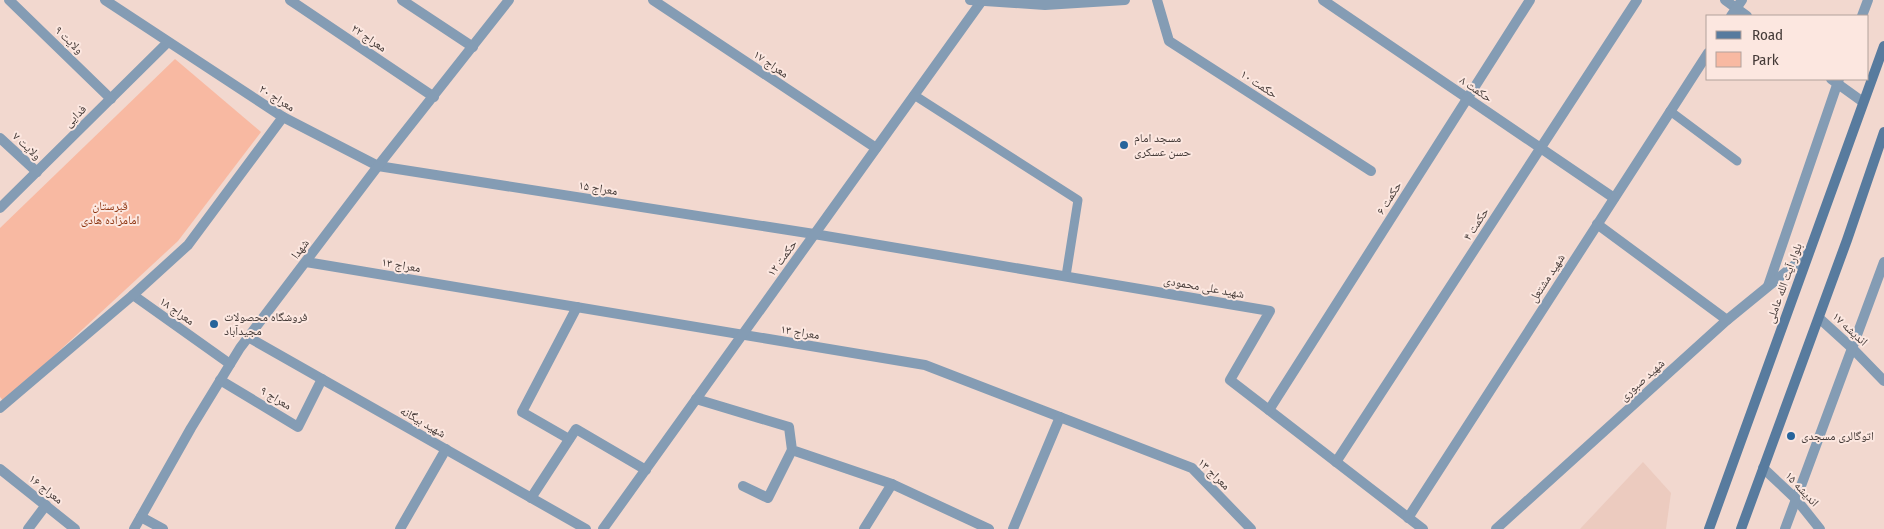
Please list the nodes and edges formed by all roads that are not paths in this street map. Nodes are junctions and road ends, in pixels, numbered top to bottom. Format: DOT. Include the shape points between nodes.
graph roads {
  1 [pos="9,0"];
  2 [pos="105,0"];
  3 [pos="290,0"];
  4 [pos="402,0"];
  5 [pos="509,0"];
  6 [pos="653,0"];
  7 [pos="970,0"];
  8 [pos="1125,0"];
  9 [pos="1157,0"];
  10 [pos="1323,0"];
  11 [pos="1530,0"];
  12 [pos="1637,0"];
  13 [pos="1725,0"];
  14 [pos="1868,0"];
  15 [pos="981,2"];
  16 [pos="1736,8"];
  17 [pos="1862,15"];
  18 [pos="168,42"];
  19 [pos="1884,46"];
  20 [pos="473,47"];
  21 [pos="1706,56"];
  22 [pos="1836,80"];
  23 [pos="914,95"];
  24 [pos="434,97"];
  25 [pos="1468,98"];
  26 [pos="111,99"];
  27 [pos="1863,102"];
  28 [pos="1670,111"];
  29 [pos="282,117"];
  30 [pos="1884,132"];
  31 [pos="0,138"];
  32 [pos="876,148"];
  33 [pos="1541,148"];
  34 [pos="1881,153"];
  35 [pos="1737,160"];
  36 [pos="378,166"];
  37 [pos="1371,171"];
  38 [pos="36,172"];
  39 [pos="1614,198"];
  40 [pos="0,208"];
  41 [pos="1597,224"];
  42 [pos="814,234"];
  43 [pos="1808,254"];
  44 [pos="306,262"];
  45 [pos="1884,262"];
  46 [pos="1066,276"];
  47 [pos="1768,287"];
  48 [pos="133,295"];
  49 [pos="577,307"];
  50 [pos="1819,318"];
  51 [pos="1727,320"];
  52 [pos="742,335"];
  53 [pos="248,337"];
  54 [pos="1852,348"];
  55 [pos="230,364"];
  56 [pos="322,379"];
  57 [pos="220,380"];
  58 [pos="1884,381"];
  59 [pos="696,399"];
  60 [pos="0,408"];
  61 [pos="1269,410"];
  62 [pos="1060,417"];
  63 [pos="569,439"];
  64 [pos="446,449"];
  65 [pos="792,450"];
  66 [pos="1336,462"];
  67 [pos="1763,468"];
  68 [pos="0,469"];
  69 [pos="646,470"];
  70 [pos="892,484"];
  71 [pos="743,486"];
  72 [pos="531,498"];
  73 [pos="1796,499"];
  74 [pos="46,505"];
  75 [pos="141,517"];
  76 [pos="1408,518"];
  77 [pos="28,529"];
  78 [pos="76,529"];
  79 [pos="134,529"];
  80 [pos="163,529"];
  81 [pos="400,529"];
  82 [pos="586,529"];
  83 [pos="603,529"];
  84 [pos="864,529"];
  85 [pos="990,529"];
  86 [pos="1013,529"];
  87 [pos="1251,529"];
  88 [pos="1423,529"];
  89 [pos="1496,529"];
  90 [pos="1709,529"];
  91 [pos="1741,529"];
  92 [pos="1785,529"];
  93 [pos="1820,529"];
  1 -- 26 [label="street, ولایت ۹"];
  2 -- 18 [label="street, معراج ۲۰"];
  3 -- 24 [label="street, معراج ۲۲"];
  4 -- 20 [label="street"];
  5 -- 20 [label="street, شهدا"];
  6 -- 32 [label="street, معراج ۱۷"];
  7 -- 15 [label="street"];
  8 -- 15 [label="street" via="1045,5"];
  9 -- 37 [label="street, حکمت ۱۰" via="1169,41"];
  10 -- 25 [label="street, حکمت ۸"];
  11 -- 25 [label="street, حکمت ۶"];
  12 -- 33 [label="street, حکمت ۴"];
  13 -- 16 [label="street"];
  14 -- 17 [label="street"];
  15 -- 23 [label="street, حکمت ۱۲"];
  18 -- 26 [label="street, فدایی"];
  18 -- 29 [label="street, معراج ۲۰"];
  19 -- 27 [label="main road, بلوار آیت‌ الله عاملی"];
  20 -- 24 [label="street, شهدا"];
  21 -- 28 [label="street, شهید مشتعل"];
  22 -- 27 [label="street"];
  22 -- 47 [label="street"];
  23 -- 32 [label="street, حکمت ۱۲"];
  23 -- 46 [label="lane" via="1078,200"];
  24 -- 36 [label="street, شهدا"];
  25 -- 33 [label="street, حکمت ۸"];
  25 -- 61 [label="street, حکمت ۶"];
  26 -- 38 [label="street, فدایی"];
  27 -- 43 [label="main road, بلوار آیت‌ الله عاملی"];
  28 -- 35 [label="lane"];
  28 -- 39 [label="street, شهید مشتعل"];
  29 -- 36 [label="street, معراج ۲۰"];
  29 -- 48 [label="street" via="188,245"];
  30 -- 34 [label="main road"];
  31 -- 38 [label="street, ولایت ۷"];
  32 -- 42 [label="street, حکمت ۱۲"];
  33 -- 39 [label="street, حکمت ۸"];
  33 -- 66 [label="street, حکمت ۴"];
  34 -- 50 [label="main road"];
  36 -- 42 [label="street, معراج ۱۵"];
  36 -- 44 [label="street, شهدا"];
  38 -- 40 [label="street, فدایی"];
  39 -- 41 [label="street, شهید مشتعل"];
  41 -- 51 [label="street"];
  41 -- 76 [label="street, شهید مشتعل"];
  42 -- 46 [label="street, شهید علی محمودی"];
  42 -- 52 [label="street, حکمت ۱۲"];
  43 -- 47 [label="street, شهید صبوری"];
  43 -- 90 [label="main road, بلوار آیت‌ الله عاملی"];
  44 -- 49 [label="street, معراج ۱۳"];
  44 -- 53 [label="street, شهدا"];
  45 -- 54 [label="street"];
  46 -- 61 [label="street, شهید علی محمودی" via="1270,311 1230,380"];
  47 -- 51 [label="street, شهید صبوری"];
  48 -- 55 [label="street, معراج ۱۸"];
  48 -- 60 [label="street"];
  49 -- 52 [label="street, معراج ۱۳"];
  49 -- 63 [label="street" via="522,412"];
  50 -- 54 [label="street, اندیشه ۱۷"];
  50 -- 67 [label="main road"];
  51 -- 89 [label="street, شهید صبوری"];
  52 -- 59 [label="street, حکمت ۱۲"];
  52 -- 62 [label="street, معراج ۱۳" via="925,365"];
  53 -- 55 [label="street, شهدا"];
  53 -- 56 [label="street, شهید بیگانه"];
  54 -- 58 [label="street, اندیشه ۱۷"];
  54 -- 73 [label="street"];
  55 -- 57 [label="street, شهدا"];
  56 -- 57 [label="street, معراج ۹" via="298,426"];
  56 -- 64 [label="street, شهید بیگانه"];
  57 -- 75 [label="street, شهدا"];
  59 -- 65 [label="street" via="789,427"];
  59 -- 69 [label="street, حکمت ۱۲"];
  61 -- 66 [label="street, شهید علی محمودی"];
  62 -- 86 [label="street"];
  62 -- 87 [label="street, معراج ۱۳" via="1192,468"];
  63 -- 69 [label="street" via="576,429"];
  63 -- 72 [label="street"];
  64 -- 72 [label="street, شهید بیگانه"];
  64 -- 81 [label="street"];
  65 -- 70 [label="street"];
  65 -- 71 [label="street" via="768,498"];
  66 -- 76 [label="street, شهید علی محمودی"];
  67 -- 73 [label="street, اندیشه ۱۵"];
  67 -- 91 [label="main road"];
  68 -- 74 [label="street, معراج ۱۶"];
  69 -- 83 [label="street, حکمت ۱۲"];
  70 -- 84 [label="street"];
  70 -- 85 [label="street"];
  72 -- 82 [label="street, شهید بیگانه"];
  73 -- 92 [label="street"];
  73 -- 93 [label="street, اندیشه ۱۵"];
  74 -- 77 [label="street"];
  74 -- 78 [label="street, معراج ۱۶"];
  75 -- 79 [label="street, شهدا"];
  75 -- 80 [label="street"];
  76 -- 88 [label="street, شهید علی محمودی"];
}
